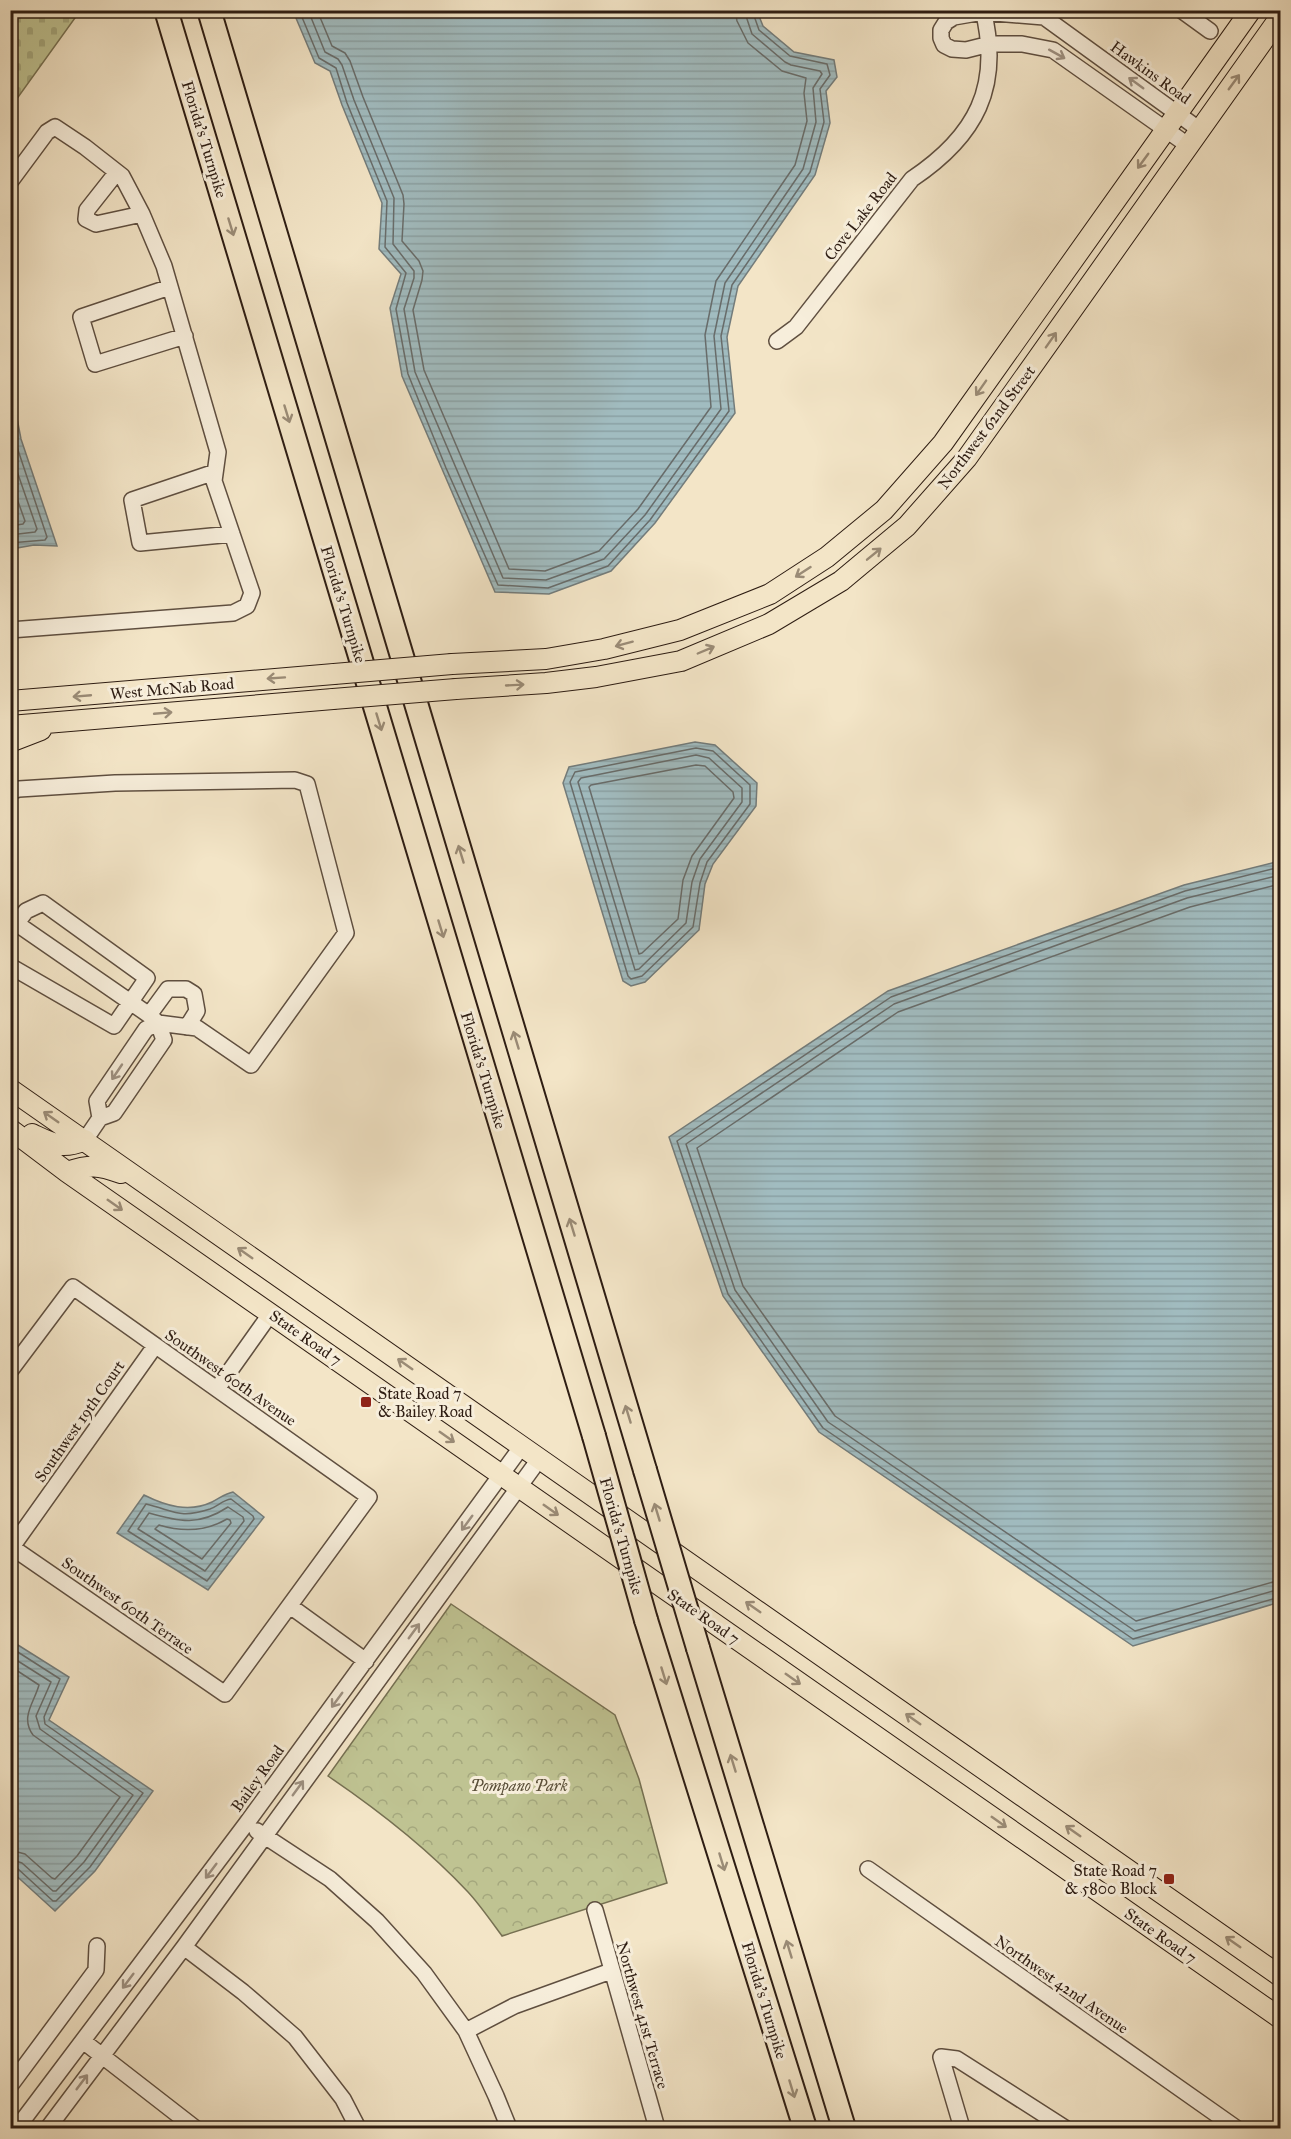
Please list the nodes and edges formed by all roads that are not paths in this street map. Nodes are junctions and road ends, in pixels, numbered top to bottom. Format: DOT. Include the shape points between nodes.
graph roads {
  1 [pos="166,10"];
  2 [pos="208,10"];
  3 [pos="1181,10"];
  4 [pos="1251,10"];
  5 [pos="983,11"];
  6 [pos="1281,17"];
  7 [pos="1210,31"];
  8 [pos="990,44"];
  9 [pos="1177,113"];
  10 [pos="1200,129"];
  11 [pos="1165,130"];
  12 [pos="1188,146"];
  13 [pos="117,172"];
  14 [pos="10,183"];
  15 [pos="142,214"];
  16 [pos="170,287"];
  17 [pos="184,336"];
  18 [pos="777,341"];
  19 [pos="215,472"];
  20 [pos="232,534"];
  21 [pos="10,630"];
  22 [pos="334,674"];
  23 [pos="333,699"];
  24 [pos="10,701"];
  25 [pos="63,722"];
  26 [pos="10,726"];
  27 [pos="10,742"];
  28 [pos="10,792"];
  29 [pos="14,921"];
  30 [pos="10,966"];
  31 [pos="130,1003"];
  32 [pos="154,1019"];
  33 [pos="187,1027"];
  34 [pos="135,1045"];
  35 [pos="152,1056"];
  36 [pos="10,1089"];
  37 [pos="100,1118"];
  38 [pos="10,1123"];
  39 [pos="10,1129"];
  40 [pos="85,1140"];
  41 [pos="67,1172"];
  42 [pos="143,1181"];
  43 [pos="271,1313"];
  44 [pos="155,1346"];
  45 [pos="10,1371"];
  46 [pos="217,1389"];
  47 [pos="522,1446"];
  48 [pos="540,1458"];
  49 [pos="502,1476"];
  50 [pos="519,1488"];
  51 [pos="11,1546"];
  52 [pos="290,1606"];
  53 [pos="366,1660"];
  54 [pos="309,1739"];
  55 [pos="325,1751"];
  56 [pos="246,1824"];
  57 [pos="264,1835"];
  58 [pos="868,1869"];
  59 [pos="595,1911"];
  60 [pos="98,1946"];
  61 [pos="184,1947"];
  62 [pos="611,1971"];
  63 [pos="1281,1976"];
  64 [pos="1281,2018"];
  65 [pos="466,2031"];
  66 [pos="83,2041"];
  67 [pos="102,2055"];
  68 [pos="10,2086"];
  69 [pos="52,2127"];
  70 [pos="18,2128"];
  71 [pos="195,2128"];
  72 [pos="358,2128"];
  73 [pos="509,2128"];
  74 [pos="657,2128"];
  75 [pos="805,2128"];
  76 [pos="844,2128"];
  77 [pos="962,2128"];
  78 [pos="1065,2128"];
  79 [pos="1236,2128"];
  1 -- 75 [label="highway, Florida's Turnpike, one-way, bridge" via="646,1620"];
  76 -- 2 [label="highway, one-way, bridge"];
  3 -- 7 [label="street"];
  4 -- 9 [label="main road, Northwest 62nd Street"];
  5 -- 8 [label="street, Cove Lake Road"];
  5 -- 8 [label="street, Hawkins Road" via="946,22 941,38 952,49"];
  9 -- 5 [label="street, Hawkins Road, one-way" via="1044,17"];
  10 -- 6 [label="main road, Northwest 62nd Street, one-way"];
  8 -- 11 [label="street, one-way" via="1022,44 1053,50"];
  8 -- 18 [label="street, Cove Lake Road" via="980,108 968,128 950,150 912,178 796,327"];
  9 -- 10 [label="street, Hawkins Road"];
  9 -- 11 [label="main road, Northwest 62nd Street"];
  10 -- 12 [label="main road, Northwest 62nd Street"];
  11 -- 12 [label="street"];
  11 -- 22 [label="main road, Northwest 62nd Street, one-way, bridge" via="943,443 884,510 827,557 770,594 680,630 604,649 546,659"];
  23 -- 12 [label="main road, Northwest 62nd Street, one-way, bridge" via="597,678 681,661 769,624 841,581 907,526 967,458"];
  13 -- 14 [label="street" via="55,127 47,132"];
  13 -- 15 [label="street"];
  13 -- 15 [label="street" via="87,210 86,219 96,224"];
  15 -- 16 [label="street"];
  16 -- 17 [label="street"];
  16 -- 17 [label="street" via="81,317 86,336 95,364"];
  17 -- 19 [label="street" via="218,452"];
  19 -- 20 [label="street" via="214,481"];
  19 -- 20 [label="street" via="132,500 140,543"];
  20 -- 21 [label="street" via="252,593 247,606 233,613"];
  22 -- 24 [label="main road, West McNab Road, one-way"];
  25 -- 23 [label="main road, West McNab Road, one-way"];
  25 -- 26 [label="main road, West McNab Road"];
  25 -- 27 [label="main road"];
  28 -- 33 [label="street" via="115,783 295,780 307,784 346,933 251,1065 206,1033"];
  29 -- 31 [label="street"];
  29 -- 31 [label="street" via="43,903 147,978"];
  30 -- 31 [label="street" via="114,1026"];
  31 -- 32 [label="street"];
  32 -- 33 [label="street"];
  32 -- 33 [label="street" via="168,989 186,989 194,994 197,1011"];
  32 -- 34 [label="street"];
  32 -- 35 [label="street" via="164,1040"];
  34 -- 35 [label="street"];
  34 -- 37 [label="street, one-way" via="97,1101"];
  35 -- 37 [label="street" via="114,1113"];
  40 -- 36 [label="main road, State Road 7, one-way"];
  37 -- 40 [label="street"];
  38 -- 40 [label="main road" via="54,1145 71,1146"];
  39 -- 41 [label="main road, State Road 7"];
  40 -- 42 [label="main road, State Road 7"];
  41 -- 42 [label="main road" via="102,1166"];
  41 -- 43 [label="main road, State Road 7, one-way"];
  47 -- 42 [label="main road, State Road 7, one-way"];
  43 -- 46 [label="street"];
  43 -- 49 [label="main road, State Road 7, one-way"];
  44 -- 45 [label="street, Southwest 60th Avenue" via="73,1287"];
  44 -- 46 [label="street, Southwest 60th Avenue"];
  44 -- 51 [label="street, Southwest 19th Court"];
  46 -- 52 [label="street, Southwest 60th Avenue" via="369,1497"];
  47 -- 48 [label="main road, State Road 7"];
  47 -- 49 [label="street, Bailey Road"];
  48 -- 50 [label="street"];
  63 -- 48 [label="main road, State Road 7, one-way"];
  49 -- 50 [label="main road, State Road 7"];
  49 -- 53 [label="street, Bailey Road, one-way"];
  55 -- 50 [label="street, one-way"];
  50 -- 64 [label="main road, State Road 7, one-way"];
  51 -- 52 [label="street, Southwest 60th Terrace" via="225,1694"];
  52 -- 53 [label="street"];
  53 -- 54 [label="street, Bailey Road, one-way"];
  54 -- 55 [label="street"];
  54 -- 56 [label="street, Bailey Road"];
  57 -- 55 [label="street, one-way"];
  56 -- 57 [label="street"];
  56 -- 66 [label="street, Bailey Road, one-way"];
  57 -- 61 [label="street"];
  57 -- 65 [label="street" via="330,1879 377,1922 424,1973"];
  58 -- 79 [label="street, Northwest 42nd Avenue"];
  59 -- 62 [label="street, Northwest 41st Terrace"];
  60 -- 68 [label="street" via="96,1970"];
  61 -- 67 [label="street"];
  61 -- 72 [label="street" via="296,2037 343,2099"];
  62 -- 65 [label="street" via="514,2006"];
  62 -- 74 [label="street, Northwest 41st Terrace"];
  65 -- 73 [label="street"];
  66 -- 67 [label="street"];
  66 -- 70 [label="street, Bailey Road"];
  69 -- 67 [label="street, one-way"];
  67 -- 71 [label="street"];
  77 -- 78 [label="street" via="941,2057 957,2059"];
}
